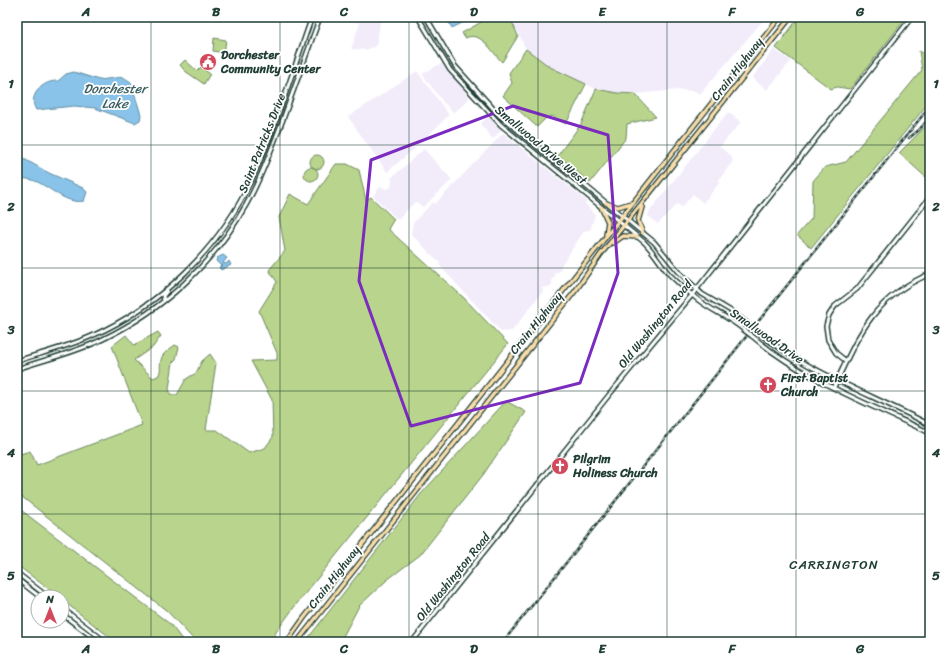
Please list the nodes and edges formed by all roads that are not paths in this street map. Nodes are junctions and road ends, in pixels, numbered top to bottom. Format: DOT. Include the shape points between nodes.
graph roads {
  1 [pos="312,17"];
  2 [pos="320,17"];
  3 [pos="418,17"];
  4 [pos="426,17"];
  5 [pos="780,17"];
  6 [pos="791,17"];
  7 [pos="912,17"];
  8 [pos="930,197"];
  9 [pos="634,201"];
  10 [pos="606,203"];
  11 [pos="643,204"];
  12 [pos="601,207"];
  13 [pos="622,216"];
  14 [pos="618,221"];
  15 [pos="629,221"];
  16 [pos="624,227"];
  17 [pos="643,233"];
  18 [pos="637,237"];
  19 [pos="605,238"];
  20 [pos="606,249"];
  21 [pos="930,274"];
  22 [pos="174,284"];
  23 [pos="696,288"];
  24 [pos="692,295"];
  25 [pos="164,301"];
  26 [pos="17,361"];
  27 [pos="846,361"];
  28 [pos="17,369"];
  29 [pos="836,381"];
  30 [pos="834,387"];
  31 [pos="463,417"];
  32 [pos="469,422"];
  33 [pos="930,425"];
  34 [pos="930,433"];
  35 [pos="398,500"];
  36 [pos="403,506"];
  37 [pos="17,573"];
  38 [pos="17,579"];
  39 [pos="30,589"];
  40 [pos="38,589"];
  41 [pos="70,614"];
  42 [pos="70,620"];
  43 [pos="98,642"];
  44 [pos="106,642"];
  45 [pos="287,642"];
  46 [pos="296,642"];
  47 [pos="412,642"];
  1 -- 22 [label="main road, Saint Patricks Drive" via="247,189 216,238"];
  2 -- 25 [label="main road, Saint Patricks Drive" via="267,162 247,204 213,254"];
  3 -- 12 [label="main road, Smallwood Drive West" via="450,70 479,103 506,130"];
  4 -- 10 [label="main road, Smallwood Drive West" via="456,66 495,110"];
  5 -- 9 [label="highway, Crain Highway"];
  6 -- 11 [label="highway, Crain Highway"];
  7 -- 23 [label="main road, Old Washington Road"];
  8 -- 27 [label="main road" via="857,288 828,315 828,340 836,353"];
  9 -- 10 [label="highway" via="618,207"];
  9 -- 13 [label="highway, Crain Highway"];
  10 -- 13 [label="main road, Smallwood Drive West"];
  11 -- 15 [label="highway, Crain Highway"];
  11 -- 17 [label="highway" via="638,218"];
  12 -- 14 [label="main road, Smallwood Drive West"];
  12 -- 19 [label="highway" via="608,222"];
  13 -- 14 [label="highway, Crain Highway"];
  13 -- 15 [label="main road, Smallwood Drive"];
  14 -- 16 [label="main road, Smallwood Drive"];
  14 -- 19 [label="highway, Crain Highway"];
  15 -- 16 [label="highway, Crain Highway"];
  15 -- 17 [label="main road, Smallwood Drive"];
  16 -- 18 [label="main road, Smallwood Drive"];
  16 -- 20 [label="highway, Crain Highway"];
  17 -- 23 [label="main road, Smallwood Drive"];
  18 -- 20 [label="highway" via="623,236"];
  18 -- 24 [label="main road, Smallwood Drive"];
  19 -- 31 [label="highway, Crain Highway"];
  20 -- 32 [label="highway, Crain Highway"];
  21 -- 27 [label="main road" via="907,286 884,303 862,330"];
  22 -- 25 [label="main road" via="164,294"];
  22 -- 26 [label="main road, Saint Patricks Drive" via="140,310 101,332 67,346"];
  23 -- 24 [label="main road, Old Washington Road"];
  23 -- 29 [label="main road, Smallwood Drive, bridge" via="789,355"];
  24 -- 30 [label="main road, Smallwood Drive, bridge" via="733,321 783,360"];
  24 -- 47 [label="main road, Old Washington Road"];
  25 -- 28 [label="main road, Saint Patricks Drive" via="103,339 68,354"];
  27 -- 29 [label="main road"];
  29 -- 30 [label="main road"];
  29 -- 33 [label="main road, Smallwood Drive"];
  30 -- 34 [label="main road, Smallwood Drive"];
  31 -- 32 [label="highway"];
  31 -- 35 [label="highway, Crain Highway"];
  32 -- 36 [label="highway, Crain Highway"];
  35 -- 36 [label="highway"];
  35 -- 45 [label="highway, Crain Highway"];
  36 -- 46 [label="highway, Crain Highway"];
  37 -- 40 [label="main road"];
  38 -- 39 [label="main road"];
  41 -- 44 [label="main road"];
  42 -- 43 [label="main road"];
}
